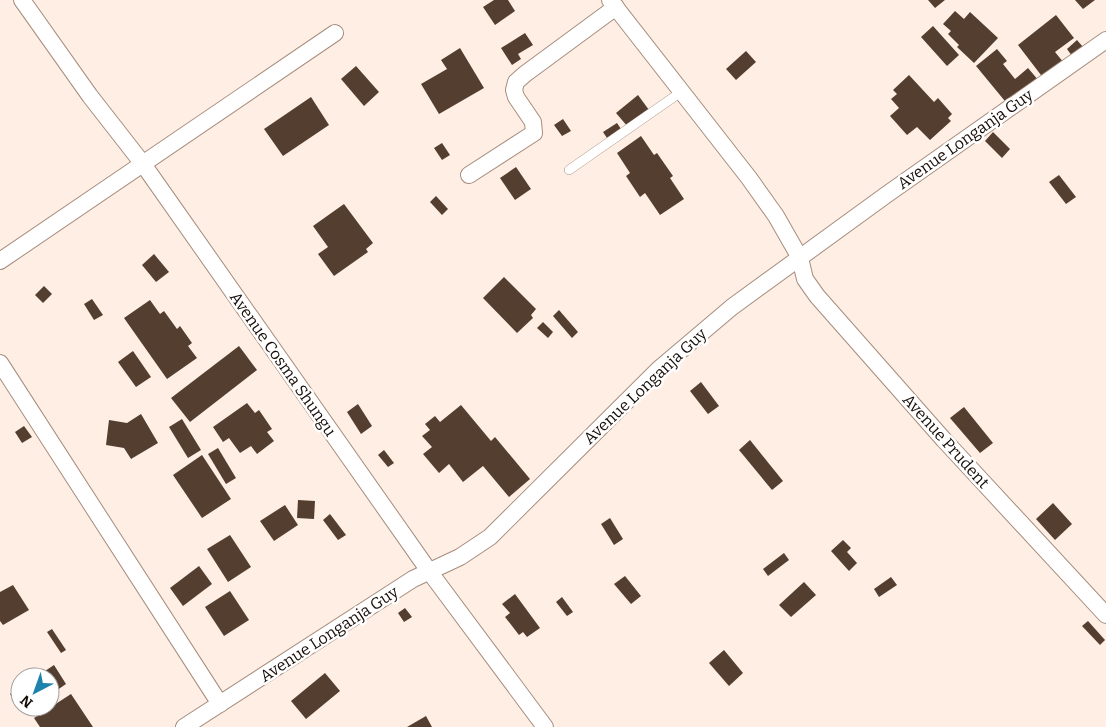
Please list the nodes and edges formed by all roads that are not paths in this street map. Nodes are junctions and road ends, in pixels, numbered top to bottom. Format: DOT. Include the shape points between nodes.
graph roads {
  1 [pos="22,0"];
  2 [pos="613,4"];
  3 [pos="335,33"];
  4 [pos="1106,40"];
  5 [pos="681,92"];
  6 [pos="143,164"];
  7 [pos="569,170"];
  8 [pos="469,175"];
  9 [pos="800,258"];
  10 [pos="0,261"];
  11 [pos="0,363"];
  12 [pos="429,571"];
  13 [pos="1106,615"];
  14 [pos="220,704"];
  15 [pos="184,727"];
  16 [pos="545,727"];
  1 -- 6 [label="street, Avenue Cosma Shungu"];
  2 -- 5 [label="street, Avenue Prudent"];
  2 -- 8 [label="street" via="516,82 516,98 534,122 534,133"];
  3 -- 6 [label="street"];
  4 -- 9 [label="street, Avenue Longanja Guy"];
  5 -- 7 [label="lane"];
  5 -- 9 [label="street, Avenue Prudent" via="763,197"];
  6 -- 10 [label="street"];
  6 -- 12 [label="street, Avenue Cosma Shungu"];
  9 -- 12 [label="street, Avenue Longanja Guy" via="732,307 660,368 490,537 460,557"];
  9 -- 13 [label="street, Avenue Prudent" via="805,279 817,296 944,440"];
  11 -- 14 [label="street"];
  12 -- 14 [label="street, Avenue Longanja Guy"];
  12 -- 16 [label="street, Avenue Cosma Shungu"];
  14 -- 15 [label="street, Avenue Longanja Guy"];
}
